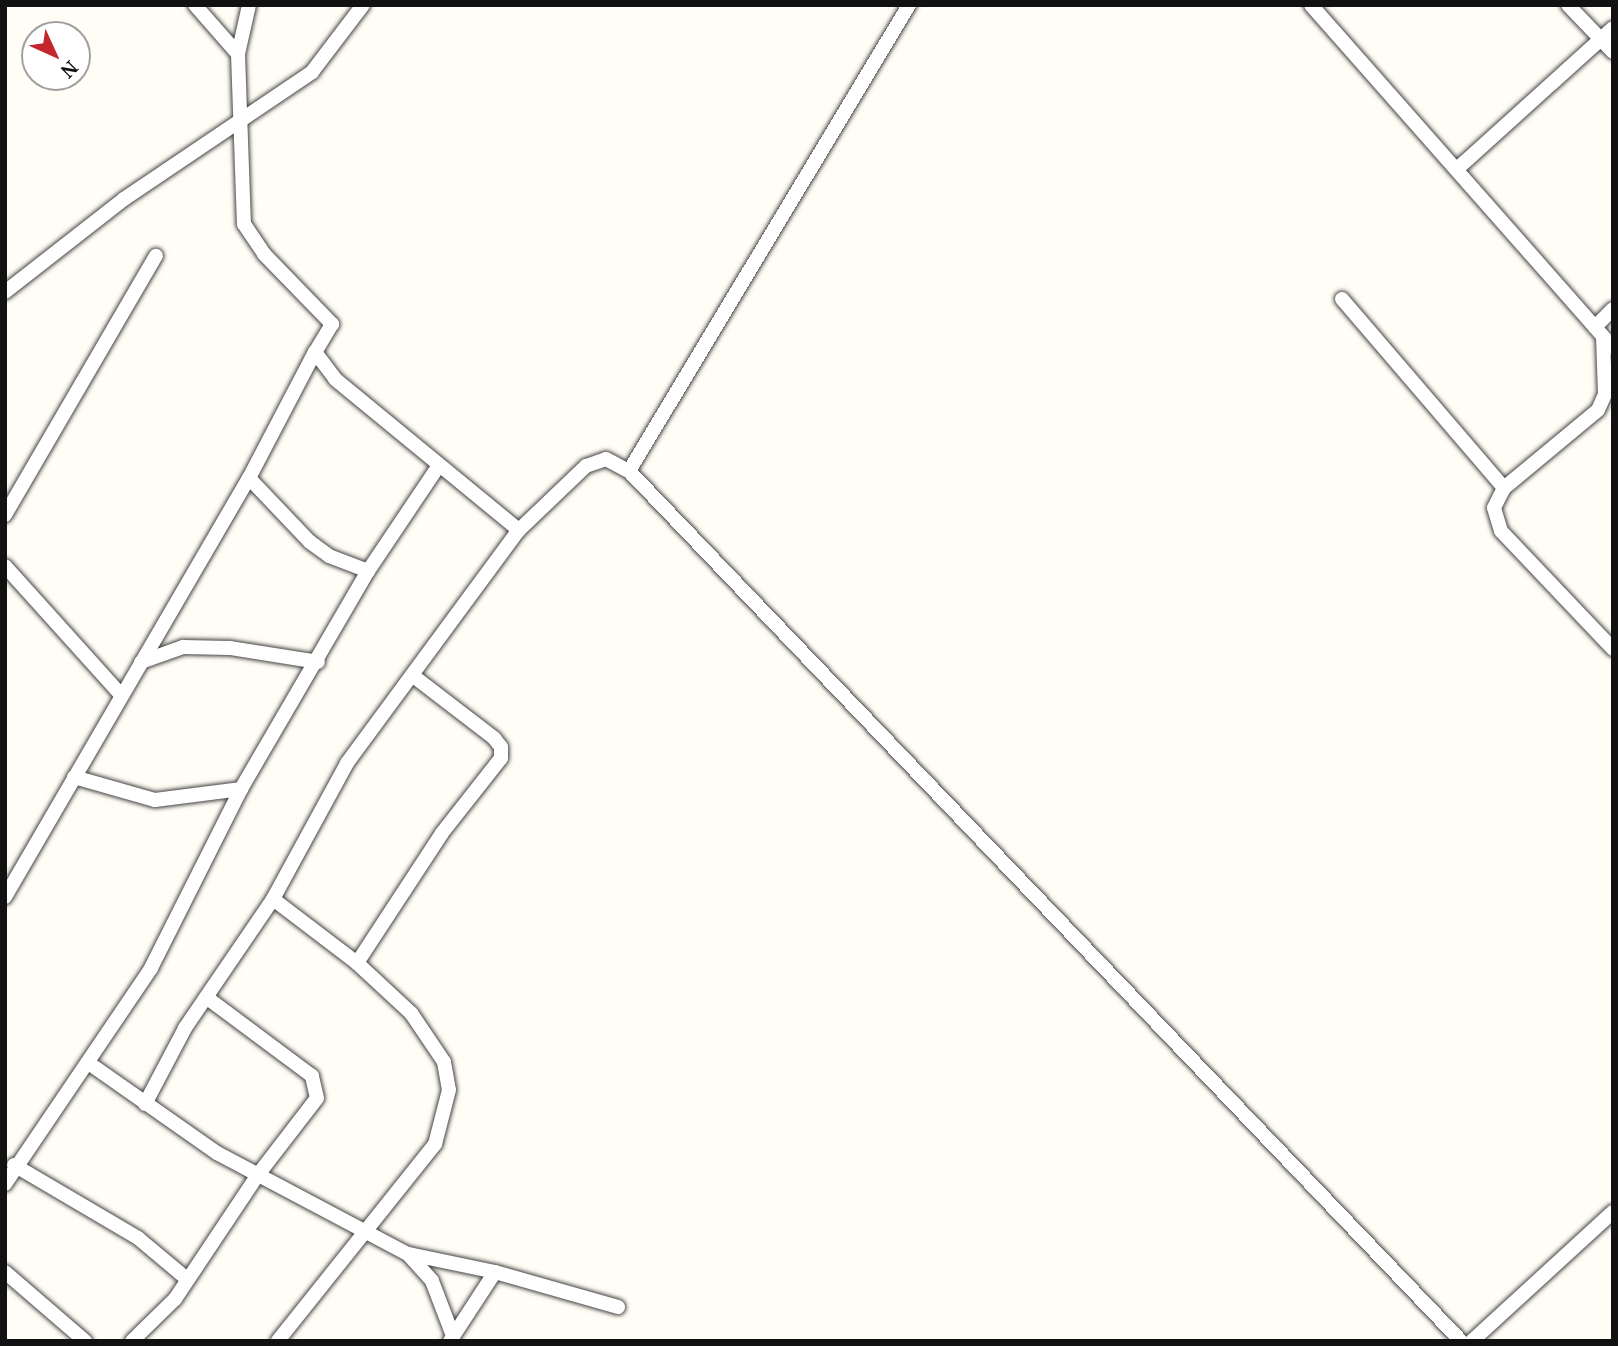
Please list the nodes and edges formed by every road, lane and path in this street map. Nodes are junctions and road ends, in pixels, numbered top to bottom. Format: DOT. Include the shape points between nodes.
graph roads {
  1 [pos="195,5"];
  2 [pos="249,5"];
  3 [pos="363,5"];
  4 [pos="909,5"];
  5 [pos="1311,5"];
  6 [pos="1568,5"];
  7 [pos="1613,28"];
  8 [pos="1601,38"];
  9 [pos="1613,51"];
  10 [pos="238,54"];
  11 [pos="239,121"];
  12 [pos="1457,169"];
  13 [pos="156,256"];
  14 [pos="5,292"];
  15 [pos="1342,299"];
  16 [pos="1613,309"];
  17 [pos="1599,332"];
  18 [pos="1613,348"];
  19 [pos="315,352"];
  20 [pos="438,467"];
  21 [pos="629,471"];
  22 [pos="249,478"];
  23 [pos="1504,488"];
  24 [pos="5,514"];
  25 [pos="519,530"];
  26 [pos="5,566"];
  27 [pos="368,571"];
  28 [pos="1613,649"];
  29 [pos="141,662"];
  30 [pos="318,663"];
  31 [pos="412,675"];
  32 [pos="121,695"];
  33 [pos="74,777"];
  34 [pos="241,789"];
  35 [pos="5,897"];
  36 [pos="273,899"];
  37 [pos="356,963"];
  38 [pos="206,997"];
  39 [pos="90,1064"];
  40 [pos="145,1104"];
  41 [pos="14,1165"];
  42 [pos="257,1176"];
  43 [pos="5,1184"];
  44 [pos="1613,1212"];
  45 [pos="363,1230"];
  46 [pos="408,1254"];
  47 [pos="5,1272"];
  48 [pos="495,1272"];
  49 [pos="187,1279"];
  50 [pos="618,1307"];
  51 [pos="451,1338"];
  52 [pos="86,1341"];
  53 [pos="132,1341"];
  54 [pos="278,1341"];
  55 [pos="1461,1341"];
  56 [pos="1472,1341"];
  1 -- 10 [label="street"];
  2 -- 10 [label="street"];
  3 -- 11 [label="street" via="312,72"];
  4 -- 21 [label="street"];
  5 -- 12 [label="street"];
  6 -- 8 [label="street"];
  7 -- 8 [label="street"];
  8 -- 9 [label="street"];
  8 -- 12 [label="street"];
  10 -- 11 [label="street"];
  11 -- 14 [label="street" via="124,199"];
  11 -- 19 [label="street" via="244,224 264,254 332,324"];
  12 -- 17 [label="street"];
  13 -- 24 [label="street"];
  15 -- 23 [label="street"];
  16 -- 17 [label="street"];
  17 -- 18 [label="street"];
  17 -- 23 [label="street" via="1605,394 1598,410"];
  19 -- 20 [label="street" via="359,402"];
  19 -- 22 [label="street"];
  20 -- 25 [label="street"];
  20 -- 27 [label="street"];
  21 -- 25 [label="street" via="606,459 586,466"];
  21 -- 55 [label="street"];
  22 -- 27 [label="street" via="310,542 329,556"];
  22 -- 29 [label="street"];
  23 -- 28 [label="street" via="1494,508 1501,531"];
  25 -- 31 [label="street"];
  26 -- 32 [label="street"];
  27 -- 30 [label="street"];
  29 -- 30 [label="street" via="183,647 230,648"];
  29 -- 32 [label="street"];
  30 -- 34 [label="street"];
  31 -- 36 [label="street" via="347,763"];
  31 -- 37 [label="street" via="494,738 501,747 501,758 442,833"];
  32 -- 33 [label="street"];
  33 -- 34 [label="street" via="155,800"];
  33 -- 35 [label="street"];
  34 -- 39 [label="street" via="151,968"];
  36 -- 37 [label="street"];
  36 -- 38 [label="street"];
  37 -- 45 [label="street" via="433,1040 444,1062 449,1090 435,1144"];
  38 -- 40 [label="street"];
  38 -- 42 [label="street" via="312,1076 319,1089 311,1109"];
  39 -- 40 [label="street"];
  39 -- 41 [label="street"];
  40 -- 42 [label="street"];
  41 -- 43 [label="street"];
  41 -- 49 [label="street" via="138,1238"];
  42 -- 45 [label="street"];
  42 -- 49 [label="street"];
  44 -- 56 [label="street"];
  45 -- 46 [label="street"];
  45 -- 54 [label="street"];
  46 -- 48 [label="street"];
  46 -- 51 [label="street" via="432,1282"];
  47 -- 52 [label="street"];
  48 -- 50 [label="street"];
  48 -- 51 [label="street"];
  49 -- 53 [label="street" via="175,1299"];
}
